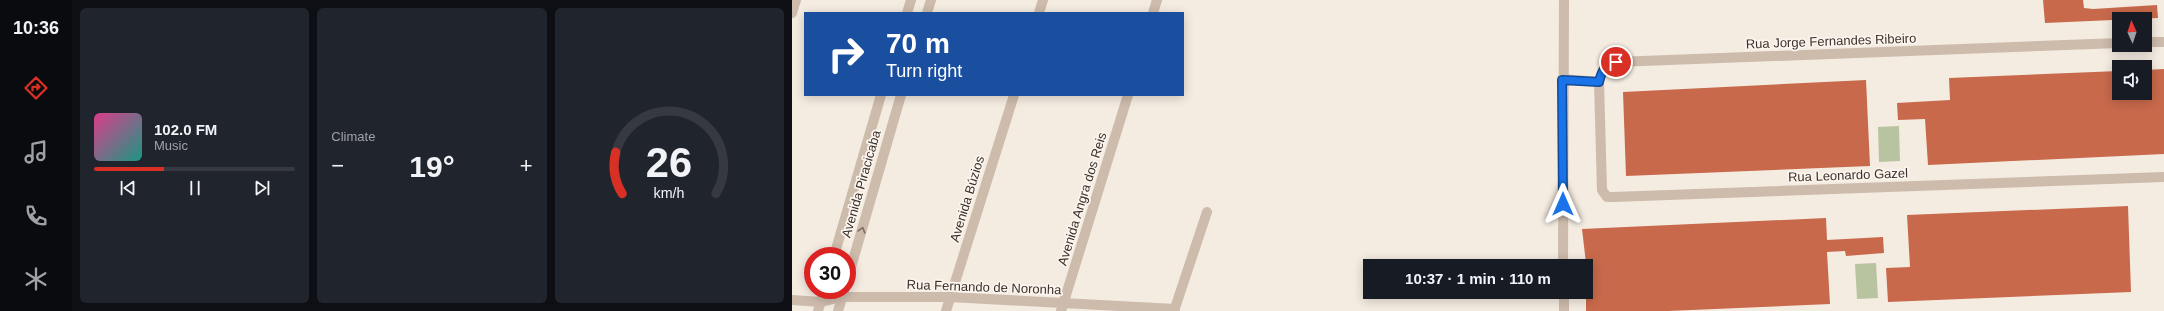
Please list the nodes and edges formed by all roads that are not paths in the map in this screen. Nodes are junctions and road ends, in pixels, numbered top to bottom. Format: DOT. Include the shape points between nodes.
graph roads {
  1 [pos="796,0"];
  2 [pos="911,0"];
  3 [pos="931,0"];
  4 [pos="1043,0"];
  5 [pos="1157,0"];
  6 [pos="1564,0"];
  7 [pos="907,12"];
  8 [pos="927,12"];
  9 [pos="1039,12"];
  10 [pos="1153,12"];
  11 [pos="792,13"];
  12 [pos="2152,42"];
  13 [pos="2164,42"];
  14 [pos="2112,43"];
  15 [pos="1562,80"];
  16 [pos="1599,82"];
  17 [pos="881,96"];
  18 [pos="901,96"];
  19 [pos="1014,96"];
  20 [pos="1128,96"];
  21 [pos="1600,125"];
  22 [pos="2164,176"];
  23 [pos="1207,212"];
  24 [pos="837,247"];
  25 [pos="856,250"];
  26 [pos="1563,259"];
  27 [pos="856,293"];
  28 [pos="950,297"];
  29 [pos="832,299"];
  30 [pos="841,299"];
  31 [pos="1564,299"];
  32 [pos="792,300"];
  33 [pos="819,306"];
  34 [pos="1062,307"];
  35 [pos="1175,310"];
  36 [pos="838,311"];
  37 [pos="946,311"];
  38 [pos="1564,311"];
  1 -- 11 [label="street"];
  2 -- 7 [label="street"];
  3 -- 8 [label="street"];
  4 -- 9 [label="street"];
  5 -- 10 [label="street"];
  6 -- 15 [label="street"];
  12 -- 13 [label="street"];
  14 -- 16 [label="street, Rua Jorge Fernandes Ribeiro" via="1616,62 1606,65 1601,71"];
  15 -- 16 [label="street"];
  15 -- 26 [label="street"];
  16 -- 21 [label="street, Rua Jorge Fernandes Ribeiro"];
  17 -- 24 [label="street, Avenida Piracicaba"];
  25 -- 18 [label="street, Avenida Piracicaba, one-way"];
  19 -- 28 [label="street, Avenida Búzios"];
  20 -- 34 [label="street, Avenida Angra dos Reis"];
  21 -- 22 [label="street, Rua Leonardo Gazel" via="1602,190 1607,197"];
  23 -- 35 [label="street"];
  27 -- 28 [label="street, Rua Fernando de Noronha"];
  28 -- 34 [label="street, Rua Fernando de Noronha"];
  28 -- 37 [label="street, Avenida Búzios"];
  29 -- 33 [label="street, Rua Fernando de Noronha"];
  30 -- 36 [label="street"];
  31 -- 38 [label="street"];
  32 -- 33 [label="street, Rua Fernando de Noronha"];
  34 -- 35 [label="street, Rua Fernando de Noronha"];
}
